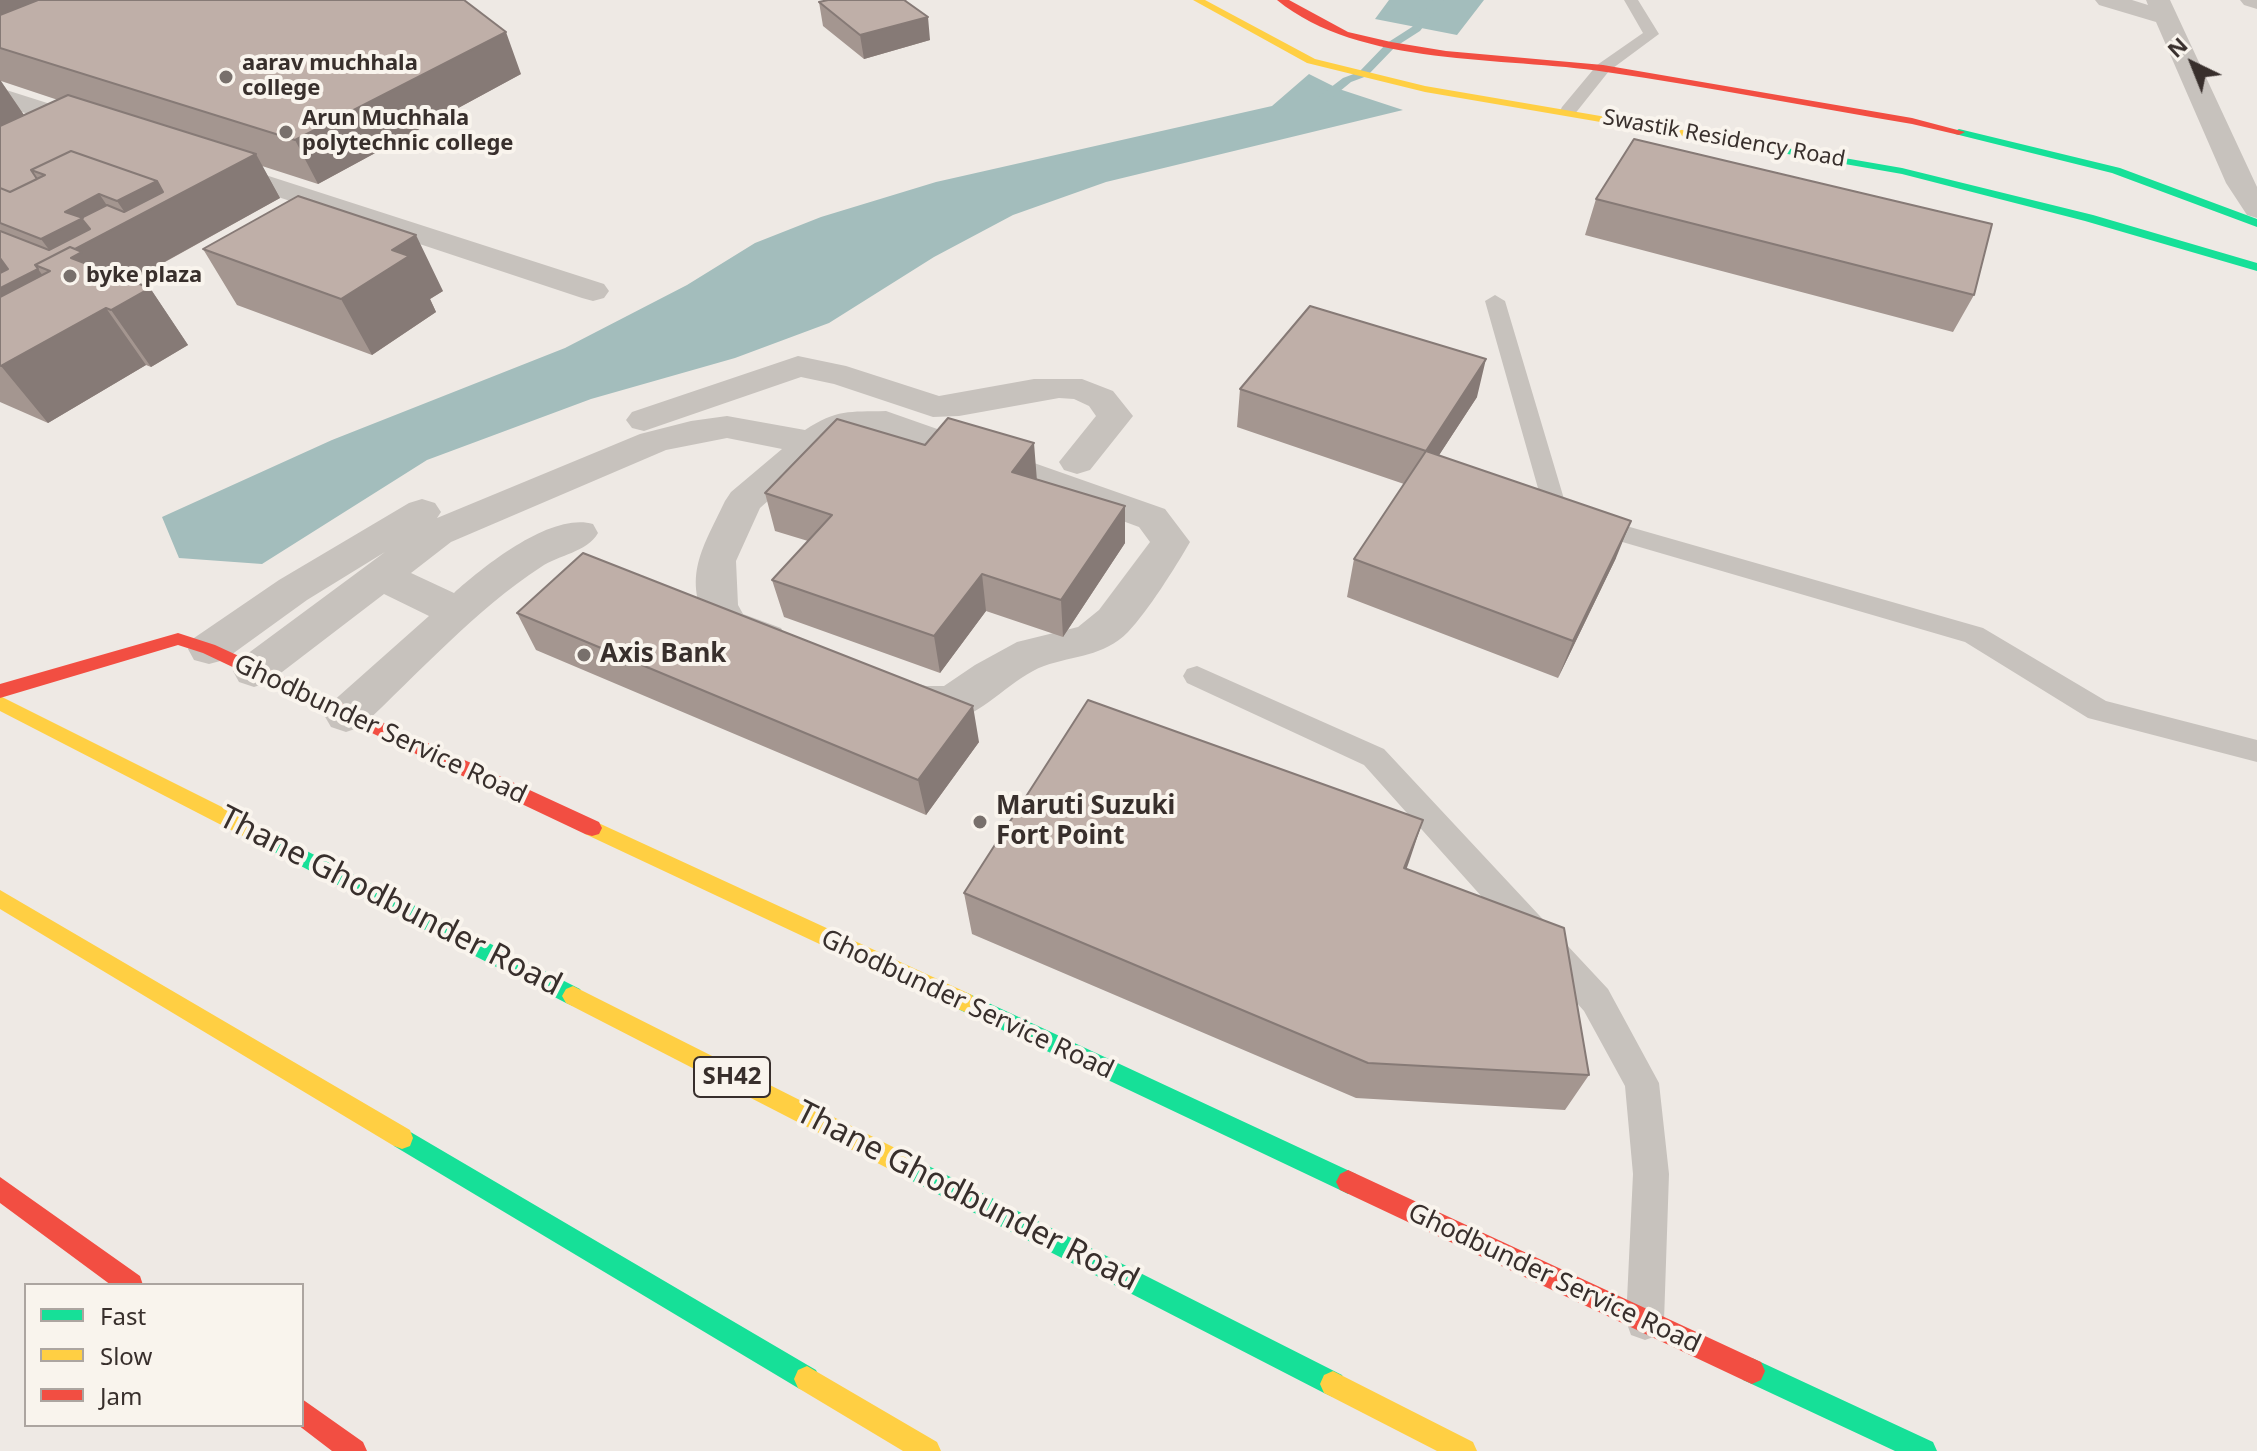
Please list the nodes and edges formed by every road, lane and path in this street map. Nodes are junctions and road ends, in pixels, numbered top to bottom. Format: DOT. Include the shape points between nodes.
graph roads {
  1 [pos="1198,0"];
  2 [pos="1282,0"];
  3 [pos="1631,0"];
  4 [pos="2107,0"];
  5 [pos="2162,8"];
  6 [pos="1603,68"];
  7 [pos="0,96"];
  8 [pos="1568,111"];
  9 [pos="119,135"];
  10 [pos="193,160"];
  11 [pos="2257,209"];
  12 [pos="2257,223"];
  13 [pos="2257,267"];
  14 [pos="593,291"];
  15 [pos="1495,301"];
  16 [pos="811,443"];
  17 [pos="1077,462"];
  18 [pos="579,533"];
  19 [pos="380,575"];
  20 [pos="457,612"];
  21 [pos="209,649"];
  22 [pos="797,652"];
  23 [pos="254,671"];
  24 [pos="1197,676"];
  25 [pos="868,681"];
  26 [pos="0,691"];
  27 [pos="0,703"];
  28 [pos="346,715"];
  29 [pos="2257,751"];
  30 [pos="0,899"];
  31 [pos="0,1189"];
  32 [pos="128,1283"];
  33 [pos="1645,1321"];
  34 [pos="304,1414"];
  35 [pos="354,1451"];
  36 [pos="926,1451"];
  37 [pos="1464,1451"];
  38 [pos="1924,1451"];
  1 -- 8 [label="main road, Swastik Residency Road" via="1311,61 1425,89"];
  2 -- 6 [label="main road, Swastik Residency Road" via="1345,34 1446,54"];
  3 -- 6 [label="lane" via="1651,34"];
  4 -- 5 [label="street"];
  5 -- 11 [label="street" via="2240,183"];
  6 -- 8 [label="lane"];
  6 -- 12 [label="main road, Swastik Residency Road" via="1912,121 2116,170"];
  7 -- 9 [label="street"];
  8 -- 13 [label="main road, Swastik Residency Road" via="1902,171"];
  10 -- 14 [label="street"];
  15 -- 29 [label="lane" via="1556,514 1974,635 2098,710"];
  16 -- 19 [label="street" via="727,427 653,442 437,533"];
  16 -- 22 [label="street" via="744,501 716,561 718,605 727,624"];
  16 -- 25 [label="street" via="841,423 886,422 1152,518 1171,542 1114,621 1090,640 1032,653 953,703 924,703"];
  17 -- 21 [label="street" via="1115,416 1109,405 1092,395 1061,386 939,407 825,369 798,366 568,448 438,503 293,590"];
  18 -- 20 [label="street" via="498,576"];
  19 -- 20 [label="street"];
  19 -- 23 [label="street"];
  20 -- 28 [label="street"];
  21 -- 23 [label="main road, Ghodbunder Service Road"];
  21 -- 26 [label="main road, Ghodbunder Service Road" via="178,639"];
  23 -- 28 [label="main road, Ghodbunder Service Road"];
  24 -- 33 [label="lane" via="1374,757 1596,1000 1642,1083 1651,1174"];
  27 -- 37 [label="main road, Thane Ghodbunder Road / SH42"];
  28 -- 33 [label="main road, Ghodbunder Service Road"];
  30 -- 36 [label="main road"];
  31 -- 32 [label="main road"];
  33 -- 38 [label="main road, Ghodbunder Service Road"];
  34 -- 35 [label="main road"];
}
